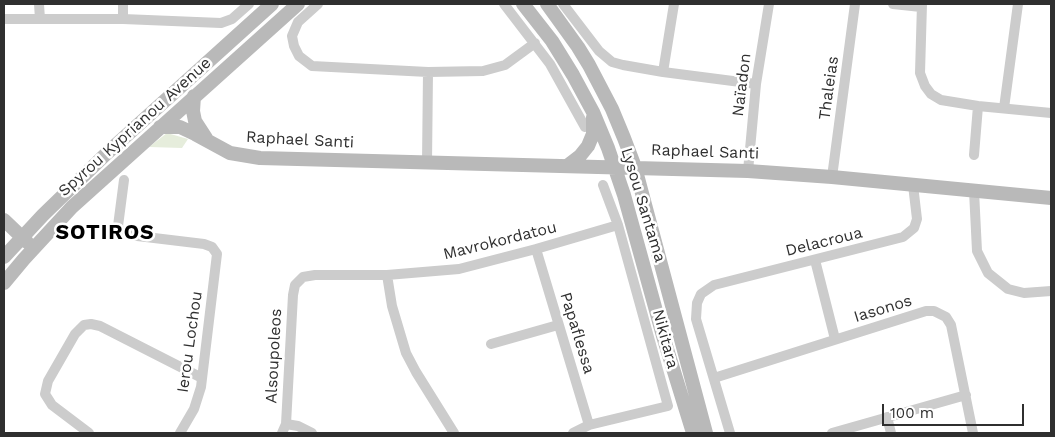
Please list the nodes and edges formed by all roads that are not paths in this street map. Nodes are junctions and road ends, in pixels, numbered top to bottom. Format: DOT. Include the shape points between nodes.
graph roads {
  1 [pos="40,4"];
  2 [pos="123,4"];
  3 [pos="249,4"];
  4 [pos="272,4"];
  5 [pos="298,4"];
  6 [pos="318,4"];
  7 [pos="504,4"];
  8 [pos="523,4"];
  9 [pos="547,4"];
  10 [pos="563,4"];
  11 [pos="674,4"];
  12 [pos="769,4"];
  13 [pos="855,4"];
  14 [pos="893,4"];
  15 [pos="1018,4"];
  16 [pos="921,5"];
  17 [pos="4,19"];
  18 [pos="40,19"];
  19 [pos="123,19"];
  20 [pos="535,43"];
  21 [pos="428,72"];
  22 [pos="663,72"];
  23 [pos="756,84"];
  24 [pos="194,96"];
  25 [pos="978,106"];
  26 [pos="1004,108"];
  27 [pos="593,112"];
  28 [pos="1051,113"];
  29 [pos="160,127"];
  30 [pos="585,127"];
  31 [pos="209,142"];
  32 [pos="974,155"];
  33 [pos="427,163"];
  34 [pos="567,166"];
  35 [pos="634,167"];
  36 [pos="615,168"];
  37 [pos="748,171"];
  38 [pos="832,177"];
  39 [pos="124,180"];
  40 [pos="912,184"];
  41 [pos="604,185"];
  42 [pos="974,191"];
  43 [pos="1051,198"];
  44 [pos="4,220"];
  45 [pos="618,225"];
  46 [pos="21,237"];
  47 [pos="6,248"];
  48 [pos="34,248"];
  49 [pos="536,249"];
  50 [pos="24,259"];
  51 [pos="815,260"];
  52 [pos="387,275"];
  53 [pos="298,280"];
  54 [pos="4,283"];
  55 [pos="1051,291"];
  56 [pos="558,325"];
  57 [pos="835,340"];
  58 [pos="491,344"];
  59 [pos="202,378"];
  60 [pos="714,378"];
  61 [pos="966,395"];
  62 [pos="887,417"];
  63 [pos="589,425"];
  64 [pos="284,428"];
  65 [pos="89,433"];
  66 [pos="180,433"];
  67 [pos="312,433"];
  68 [pos="454,433"];
  69 [pos="573,433"];
  70 [pos="693,433"];
  71 [pos="706,433"];
  72 [pos="730,433"];
  73 [pos="832,433"];
  74 [pos="891,433"];
  75 [pos="973,433"];
  1 -- 18 [label="street"];
  2 -- 19 [label="street"];
  3 -- 19 [label="street" via="232,19 221,23"];
  4 -- 46 [label="main road, Spyrou Kyprianou Avenue" via="107,153"];
  5 -- 24 [label="main road, Spyrou Kyprianou Avenue"];
  6 -- 21 [label="street" via="298,22 292,40 299,56 312,66"];
  7 -- 20 [label="street"];
  8 -- 27 [label="main road, Lysou Santama" via="563,58"];
  9 -- 35 [label="main road, Lysou Santama" via="578,47 601,87"];
  10 -- 22 [label="street" via="599,51 612,62"];
  11 -- 22 [label="street"];
  12 -- 23 [label="street, Naïadon"];
  13 -- 38 [label="street, Thaleias"];
  14 -- 16 [label="street"];
  15 -- 26 [label="street"];
  16 -- 25 [label="street" via="920,73 925,86 941,100"];
  17 -- 18 [label="street"];
  18 -- 19 [label="street"];
  20 -- 21 [label="street" via="498,68"];
  20 -- 30 [label="street" via="562,83"];
  21 -- 33 [label="street"];
  22 -- 23 [label="street"];
  23 -- 37 [label="street, Naïadon"];
  24 -- 29 [label="main road, Spyrou Kyprianou Avenue"];
  24 -- 31 [label="main road, Raphael Santi" via="195,121"];
  25 -- 26 [label="street"];
  25 -- 32 [label="street"];
  26 -- 28 [label="street"];
  27 -- 34 [label="main road" via="591,141"];
  27 -- 36 [label="main road, Lysou Santama"];
  29 -- 31 [label="main road, Raphael Santi" via="180,127"];
  29 -- 48 [label="main road, Spyrou Kyprianou Avenue" via="72,207"];
  31 -- 33 [label="main road, Raphael Santi" via="230,153 260,158"];
  33 -- 34 [label="main road, Raphael Santi"];
  34 -- 36 [label="main road, Raphael Santi"];
  35 -- 36 [label="main road, Raphael Santi"];
  35 -- 37 [label="main road, Raphael Santi"];
  35 -- 71 [label="main road, Lysou Santama"];
  36 -- 70 [label="main road, Lysou Santama"];
  37 -- 38 [label="main road, Raphael Santi"];
  38 -- 40 [label="main road, Raphael Santi"];
  39 -- 59 [label="street, Ierou Lochou" via="118,221 120,232 204,244 216,251"];
  40 -- 42 [label="main road, Raphael Santi"];
  40 -- 51 [label="street, Delacroua" via="917,215 910,232 899,238"];
  41 -- 45 [label="street, Nikitara"];
  42 -- 43 [label="main road, Raphael Santi"];
  42 -- 55 [label="street" via="977,251 988,273 1008,289"];
  44 -- 46 [label="main road"];
  45 -- 49 [label="street, Mavrokordatou"];
  45 -- 63 [label="street, Nikitara" via="668,406"];
  46 -- 47 [label="main road, Spyrou Kyprianou Avenue"];
  46 -- 48 [label="main road"];
  47 -- 50 [label="main road"];
  48 -- 50 [label="main road, Spyrou Kyprianou Avenue"];
  49 -- 52 [label="street, Mavrokordatou" via="459,270"];
  49 -- 56 [label="street, Papaflessa"];
  50 -- 54 [label="main road, Spyrou Kyprianou Avenue"];
  51 -- 57 [label="street"];
  51 -- 60 [label="street, Delacroua" via="705,290 699,298 696,319"];
  52 -- 53 [label="street, Mavrokordatou" via="315,275"];
  52 -- 68 [label="street" via="406,353"];
  53 -- 64 [label="street, Alsoupoleos" via="293,294"];
  56 -- 58 [label="street"];
  56 -- 63 [label="street, Papaflessa"];
  57 -- 60 [label="street, Iasonos"];
  57 -- 61 [label="street, Iasonos" via="926,311 938,312 946,316 951,325"];
  59 -- 65 [label="street" via="100,326 84,325 52,373 45,394 52,405"];
  59 -- 66 [label="street, Ierou Lochou" via="194,409"];
  60 -- 72 [label="street"];
  61 -- 62 [label="street"];
  61 -- 75 [label="street, Iasonos"];
  62 -- 73 [label="street"];
  62 -- 74 [label="street"];
  63 -- 69 [label="street, Nikitara"];
  64 -- 67 [label="street" via="298,426"];
}
